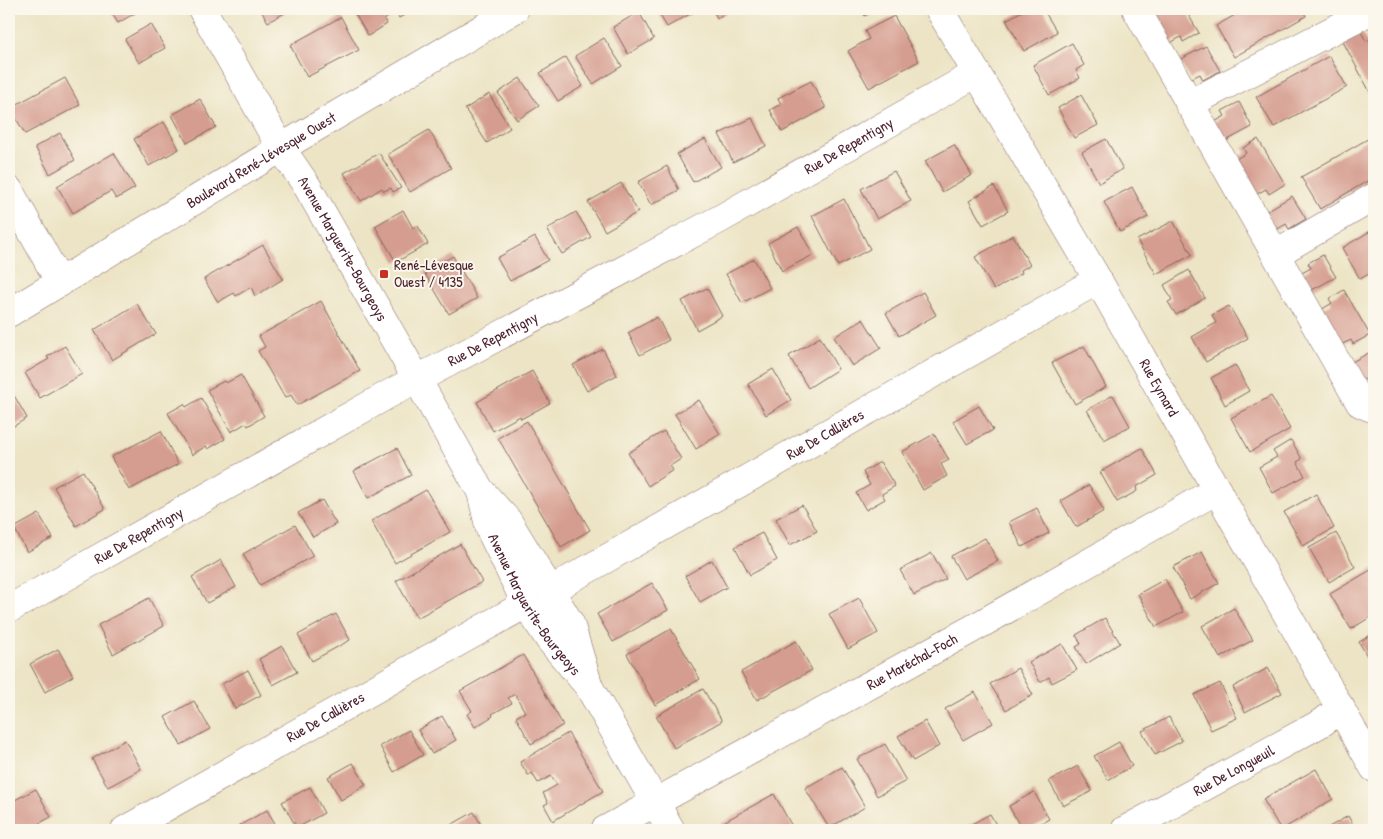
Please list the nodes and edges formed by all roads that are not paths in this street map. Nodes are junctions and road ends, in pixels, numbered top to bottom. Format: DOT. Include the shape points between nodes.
graph roads {
  1 [pos="202,9"];
  2 [pos="516,9"];
  3 [pos="939,9"];
  4 [pos="1136,9"];
  5 [pos="1374,9"];
  6 [pos="486,16"];
  7 [pos="977,73"];
  8 [pos="1189,104"];
  9 [pos="281,148"];
  10 [pos="9,190"];
  11 [pos="1374,197"];
  12 [pos="1276,254"];
  13 [pos="1098,280"];
  14 [pos="60,283"];
  15 [pos="9,313"];
  16 [pos="417,379"];
  17 [pos="1374,408"];
  18 [pos="480,490"];
  19 [pos="1217,490"];
  20 [pos="551,590"];
  21 [pos="526,604"];
  22 [pos="9,609"];
  23 [pos="589,687"];
  24 [pos="1342,708"];
  25 [pos="1374,768"];
  26 [pos="655,802"];
  27 [pos="125,830"];
  28 [pos="605,830"];
  29 [pos="671,830"];
  30 [pos="1125,830"];
  1 -- 9 [label="street, Avenue Marguerite-Bourgeoys"];
  2 -- 6 [label="street, Boulevard René-Lévesque Ouest"];
  3 -- 7 [label="street, Rue Eymard"];
  4 -- 8 [label="street"];
  5 -- 8 [label="street"];
  6 -- 9 [label="street, Boulevard René-Lévesque Ouest"];
  7 -- 13 [label="street, Rue Eymard"];
  7 -- 16 [label="street, Rue De Repentigny" via="720,220"];
  8 -- 12 [label="street"];
  9 -- 14 [label="street, Boulevard René-Lévesque Ouest"];
  9 -- 16 [label="street, Avenue Marguerite-Bourgeoys" via="307,186"];
  10 -- 14 [label="street"];
  11 -- 12 [label="street"];
  12 -- 17 [label="street" via="1360,403"];
  13 -- 19 [label="street, Rue Eymard"];
  13 -- 20 [label="street, Rue De Callières"];
  14 -- 15 [label="street, Boulevard René-Lévesque Ouest"];
  16 -- 18 [label="street, Avenue Marguerite-Bourgeoys"];
  16 -- 22 [label="street, Rue De Repentigny"];
  18 -- 20 [label="street, Avenue Marguerite-Bourgeoys" via="508,521"];
  18 -- 21 [label="street, Avenue Marguerite-Bourgeoys" via="490,530"];
  19 -- 24 [label="street, Rue Eymard"];
  19 -- 26 [label="street, Rue Maréchal-Foch" via="972,629"];
  20 -- 23 [label="street, Avenue Marguerite-Bourgeoys" via="570,623"];
  21 -- 23 [label="street, Avenue Marguerite-Bourgeoys" via="549,639"];
  21 -- 27 [label="street, Rue De Callières"];
  23 -- 26 [label="street, Avenue Marguerite-Bourgeoys"];
  24 -- 25 [label="street, Rue Eymard"];
  24 -- 30 [label="street, Rue De Longueuil" via="1323,722"];
  26 -- 28 [label="street, Rue Maréchal-Foch"];
  26 -- 29 [label="street, Avenue Marguerite-Bourgeoys"];
}
